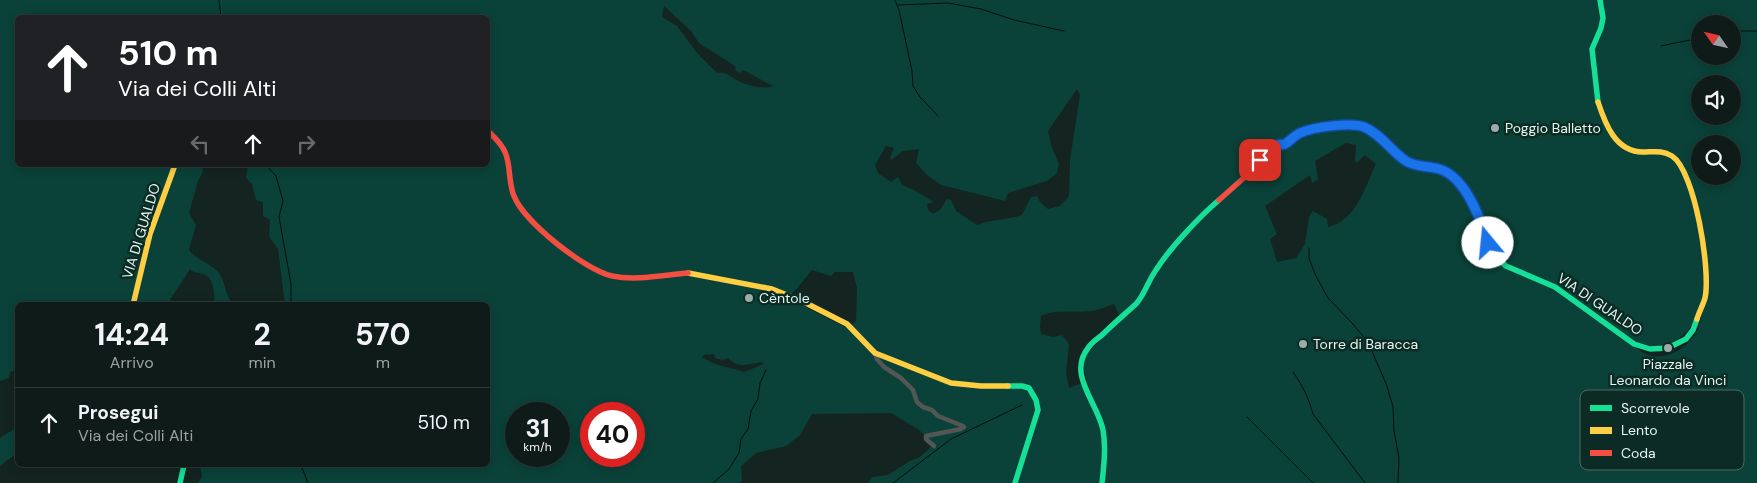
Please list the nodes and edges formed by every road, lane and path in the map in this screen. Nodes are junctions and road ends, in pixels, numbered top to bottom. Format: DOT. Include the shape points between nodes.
graph roads {
  1 [pos="1600,0"];
  2 [pos="490,133"];
  3 [pos="174,167"];
  4 [pos="134,302"];
  5 [pos="875,353"];
  6 [pos="934,446"];
  7 [pos="184,467"];
  8 [pos="180,483"];
  9 [pos="1015,483"];
  10 [pos="1102,483"];
  1 -- 10 [label="street, VIA DI GUALDO" via="1603,18 1592,49 1592,60 1597,100 1606,126 1627,148 1640,152 1662,151 1674,157 1687,180 1697,211 1706,272 1705,297 1693,330 1686,338 1660,349 1634,344 1555,287 1506,266 1495,257 1482,222 1460,184 1451,175 1441,169 1406,161 1363,127 1348,125 1308,130 1263,156 1256,167 1212,206 1160,264 1136,304 1083,354 1080,374 1102,425 1105,449"];
  2 -- 5 [label="street" via="506,152 512,190 518,205 547,236 586,265 612,276 629,278 690,273 772,289 847,324"];
  3 -- 4 [label="street, VIA DI GUALDO" via="150,234"];
  5 -- 6 [label="street" via="884,367 913,390 917,402 923,407 964,427 926,436"];
  5 -- 9 [label="street" via="951,383 1029,388 1038,410"];
  7 -- 8 [label="street"];
}
